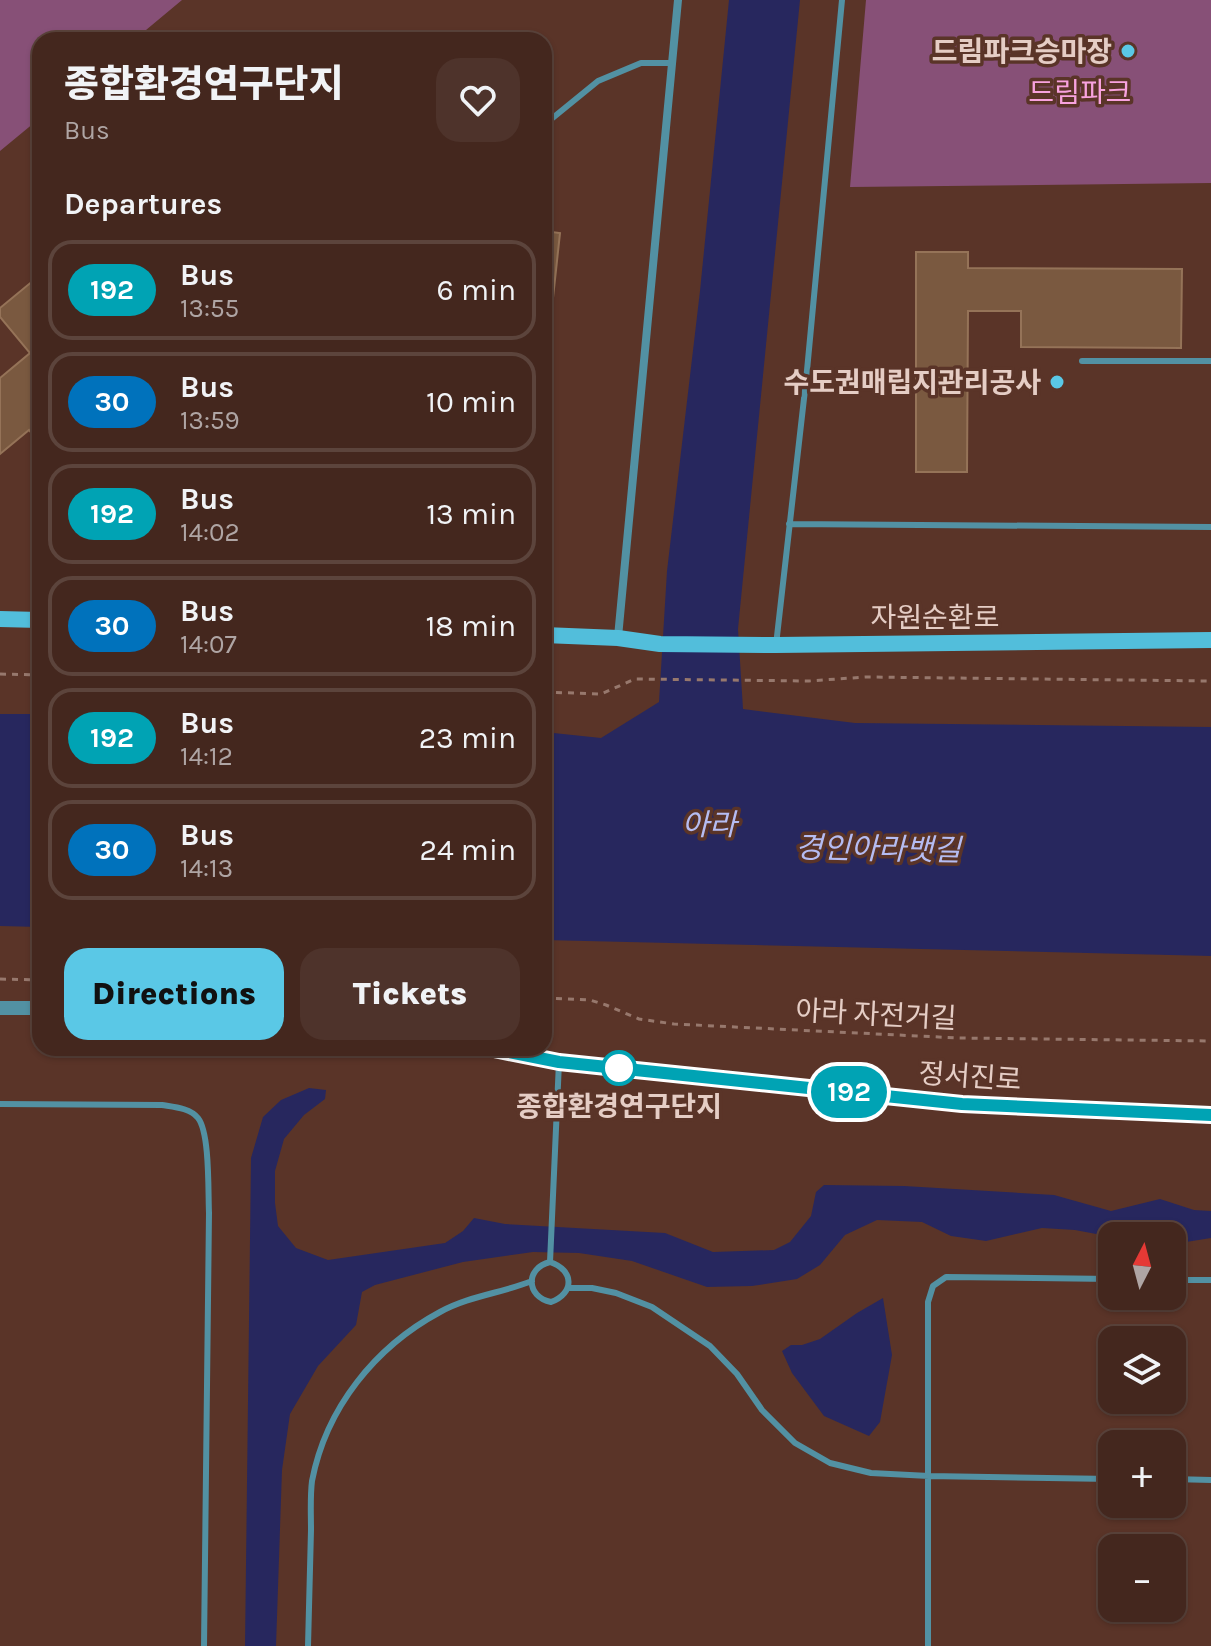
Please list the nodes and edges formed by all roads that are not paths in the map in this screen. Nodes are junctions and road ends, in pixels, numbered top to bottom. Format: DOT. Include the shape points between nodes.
graph roads {
  1 [pos="678,0"];
  2 [pos="842,0"];
  3 [pos="672,63"];
  4 [pos="552,118"];
  5 [pos="1082,361"];
  6 [pos="1211,361"];
  7 [pos="789,524"];
  8 [pos="1211,527"];
  9 [pos="0,619"];
  10 [pos="32,620"];
  11 [pos="552,635"];
  12 [pos="618,638"];
  13 [pos="1211,640"];
  14 [pos="768,645"];
  15 [pos="0,1008"];
  16 [pos="32,1008"];
  17 [pos="529,1056"];
  18 [pos="559,1062"];
  19 [pos="0,1104"];
  20 [pos="1211,1115"];
  21 [pos="550,1262"];
  22 [pos="1098,1279"];
  23 [pos="1186,1280"];
  24 [pos="1211,1280"];
  25 [pos="532,1281"];
  26 [pos="568,1288"];
  27 [pos="929,1476"];
  28 [pos="1098,1479"];
  29 [pos="1186,1479"];
  30 [pos="1211,1480"];
  31 [pos="204,1646"];
  32 [pos="308,1646"];
  33 [pos="928,1646"];
  1 -- 3 [label="street"];
  2 -- 7 [label="lane"];
  3 -- 4 [label="lane" via="641,63 598,81"];
  3 -- 12 [label="street"];
  5 -- 6 [label="lane"];
  7 -- 8 [label="lane"];
  7 -- 14 [label="lane"];
  9 -- 10 [label="main road"];
  11 -- 12 [label="main road"];
  12 -- 14 [label="main road, 자원순환로" via="660,644"];
  13 -- 14 [label="main road, 자원순환로"];
  15 -- 16 [label="street"];
  17 -- 18 [label="street, 정서진로"];
  18 -- 20 [label="street, 정서진로" via="962,1104"];
  18 -- 21 [label="lane"];
  19 -- 31 [label="lane" via="162,1105 186,1109 203,1129 209,1213"];
  21 -- 25 [label="lane" via="537,1268"];
  21 -- 26 [label="lane" via="565,1271"];
  22 -- 27 [label="lane" via="946,1277 933,1286 928,1302"];
  23 -- 24 [label="lane"];
  25 -- 26 [label="lane" via="537,1295 551,1302"];
  25 -- 32 [label="lane" via="441,1311 374,1361 343,1399 312,1482"];
  26 -- 27 [label="lane" via="616,1293 652,1307 710,1346 795,1443 830,1463 871,1473"];
  27 -- 28 [label="lane"];
  27 -- 33 [label="lane"];
  29 -- 30 [label="lane"];
}
